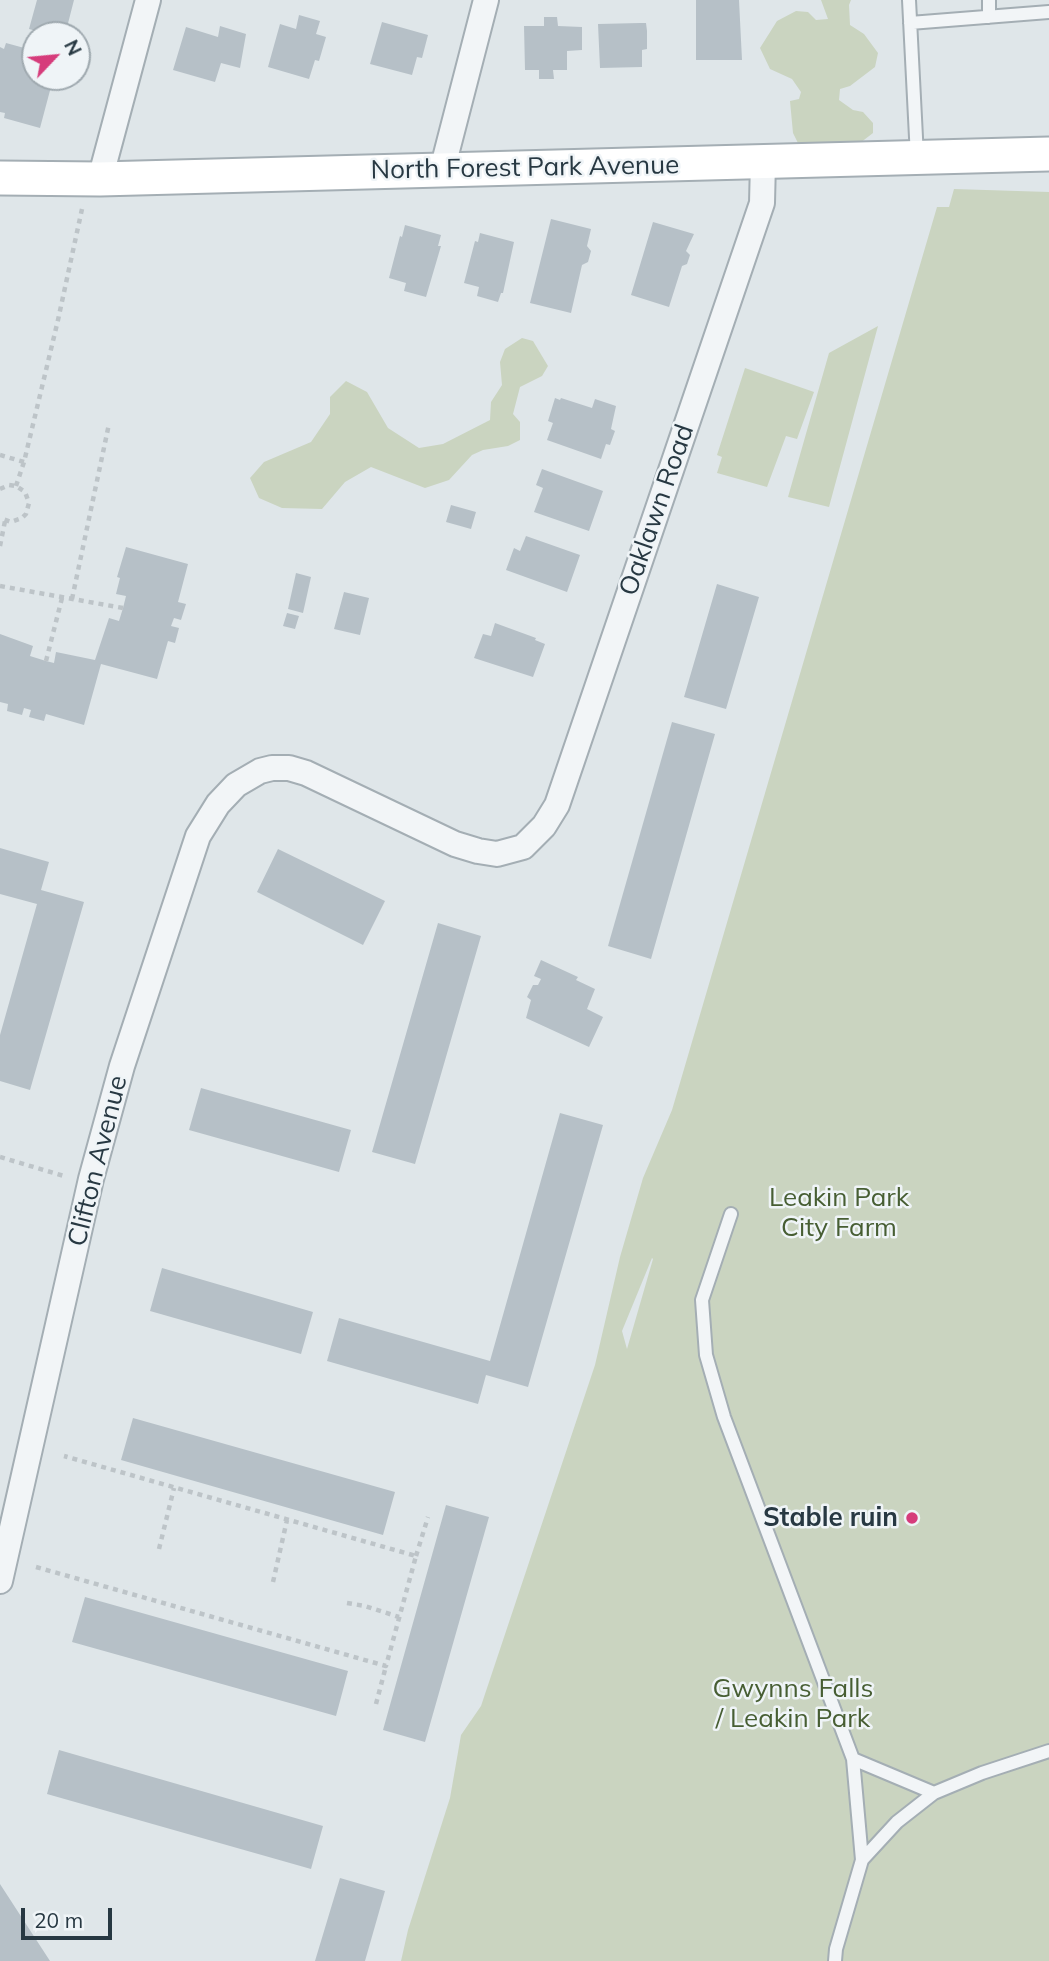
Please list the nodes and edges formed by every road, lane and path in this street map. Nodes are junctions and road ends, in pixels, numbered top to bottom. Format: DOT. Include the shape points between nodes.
graph roads {
  1 [pos="148,0"];
  2 [pos="486,0"];
  3 [pos="909,0"];
  4 [pos="989,0"];
  5 [pos="1041,8"];
  6 [pos="989,17"];
  7 [pos="910,23"];
  8 [pos="1049,154"];
  9 [pos="917,158"];
  10 [pos="763,162"];
  11 [pos="442,170"];
  12 [pos="0,178"];
  13 [pos="92,188"];
  14 [pos="109,424"];
  15 [pos="0,455"];
  16 [pos="24,462"];
  17 [pos="16,486"];
  18 [pos="0,489"];
  19 [pos="3,519"];
  20 [pos="0,546"];
  21 [pos="0,586"];
  22 [pos="62,598"];
  23 [pos="72,599"];
  24 [pos="122,608"];
  25 [pos="46,661"];
  26 [pos="260,771"];
  27 [pos="0,1157"];
  28 [pos="64,1176"];
  29 [pos="731,1214"];
  30 [pos="64,1457"];
  31 [pos="174,1488"];
  32 [pos="428,1517"];
  33 [pos="287,1520"];
  34 [pos="159,1549"];
  35 [pos="416,1556"];
  36 [pos="36,1567"];
  37 [pos="0,1581"];
  38 [pos="273,1582"];
  39 [pos="346,1603"];
  40 [pos="399,1617"];
  41 [pos="386,1666"];
  42 [pos="376,1704"];
  43 [pos="1049,1751"];
  44 [pos="853,1759"];
  45 [pos="934,1793"];
  46 [pos="862,1860"];
  47 [pos="835,1961"];
  1 -- 13 [label="street"];
  2 -- 11 [label="street"];
  3 -- 7 [label="lane"];
  4 -- 6 [label="lane"];
  5 -- 6 [label="lane"];
  6 -- 7 [label="lane"];
  7 -- 9 [label="lane"];
  8 -- 9 [label="main road, North Forest Park Avenue"];
  9 -- 10 [label="main road, North Forest Park Avenue"];
  10 -- 11 [label="main road, North Forest Park Avenue"];
  10 -- 26 [label="street, Oaklawn Road" via="762,203 557,805 544,826 523,847 497,854 478,851 306,773 289,768"];
  11 -- 13 [label="main road, North Forest Park Avenue"];
  12 -- 13 [label="main road, North Forest Park Avenue"];
  13 -- 16 [label="path"];
  14 -- 23 [label="path"];
  15 -- 16 [label="path"];
  16 -- 17 [label="path"];
  17 -- 18 [label="path"];
  17 -- 19 [label="path" via="25,492 28,509 22,518"];
  19 -- 20 [label="path"];
  21 -- 22 [label="path"];
  22 -- 23 [label="path"];
  22 -- 25 [label="path"];
  23 -- 24 [label="path"];
  26 -- 37 [label="street, Clifton Avenue" via="236,785 198,836 122,1066 89,1189"];
  27 -- 28 [label="path"];
  29 -- 44 [label="lane" via="702,1300 706,1355 724,1417"];
  30 -- 31 [label="path"];
  31 -- 33 [label="path"];
  31 -- 34 [label="path"];
  32 -- 35 [label="path"];
  33 -- 35 [label="path"];
  33 -- 38 [label="path"];
  35 -- 40 [label="path"];
  36 -- 41 [label="path"];
  39 -- 40 [label="path"];
  40 -- 41 [label="path"];
  41 -- 42 [label="path"];
  43 -- 45 [label="lane"];
  44 -- 45 [label="lane"];
  44 -- 46 [label="lane"];
  45 -- 46 [label="lane" via="897,1822"];
  46 -- 47 [label="lane"];
}
